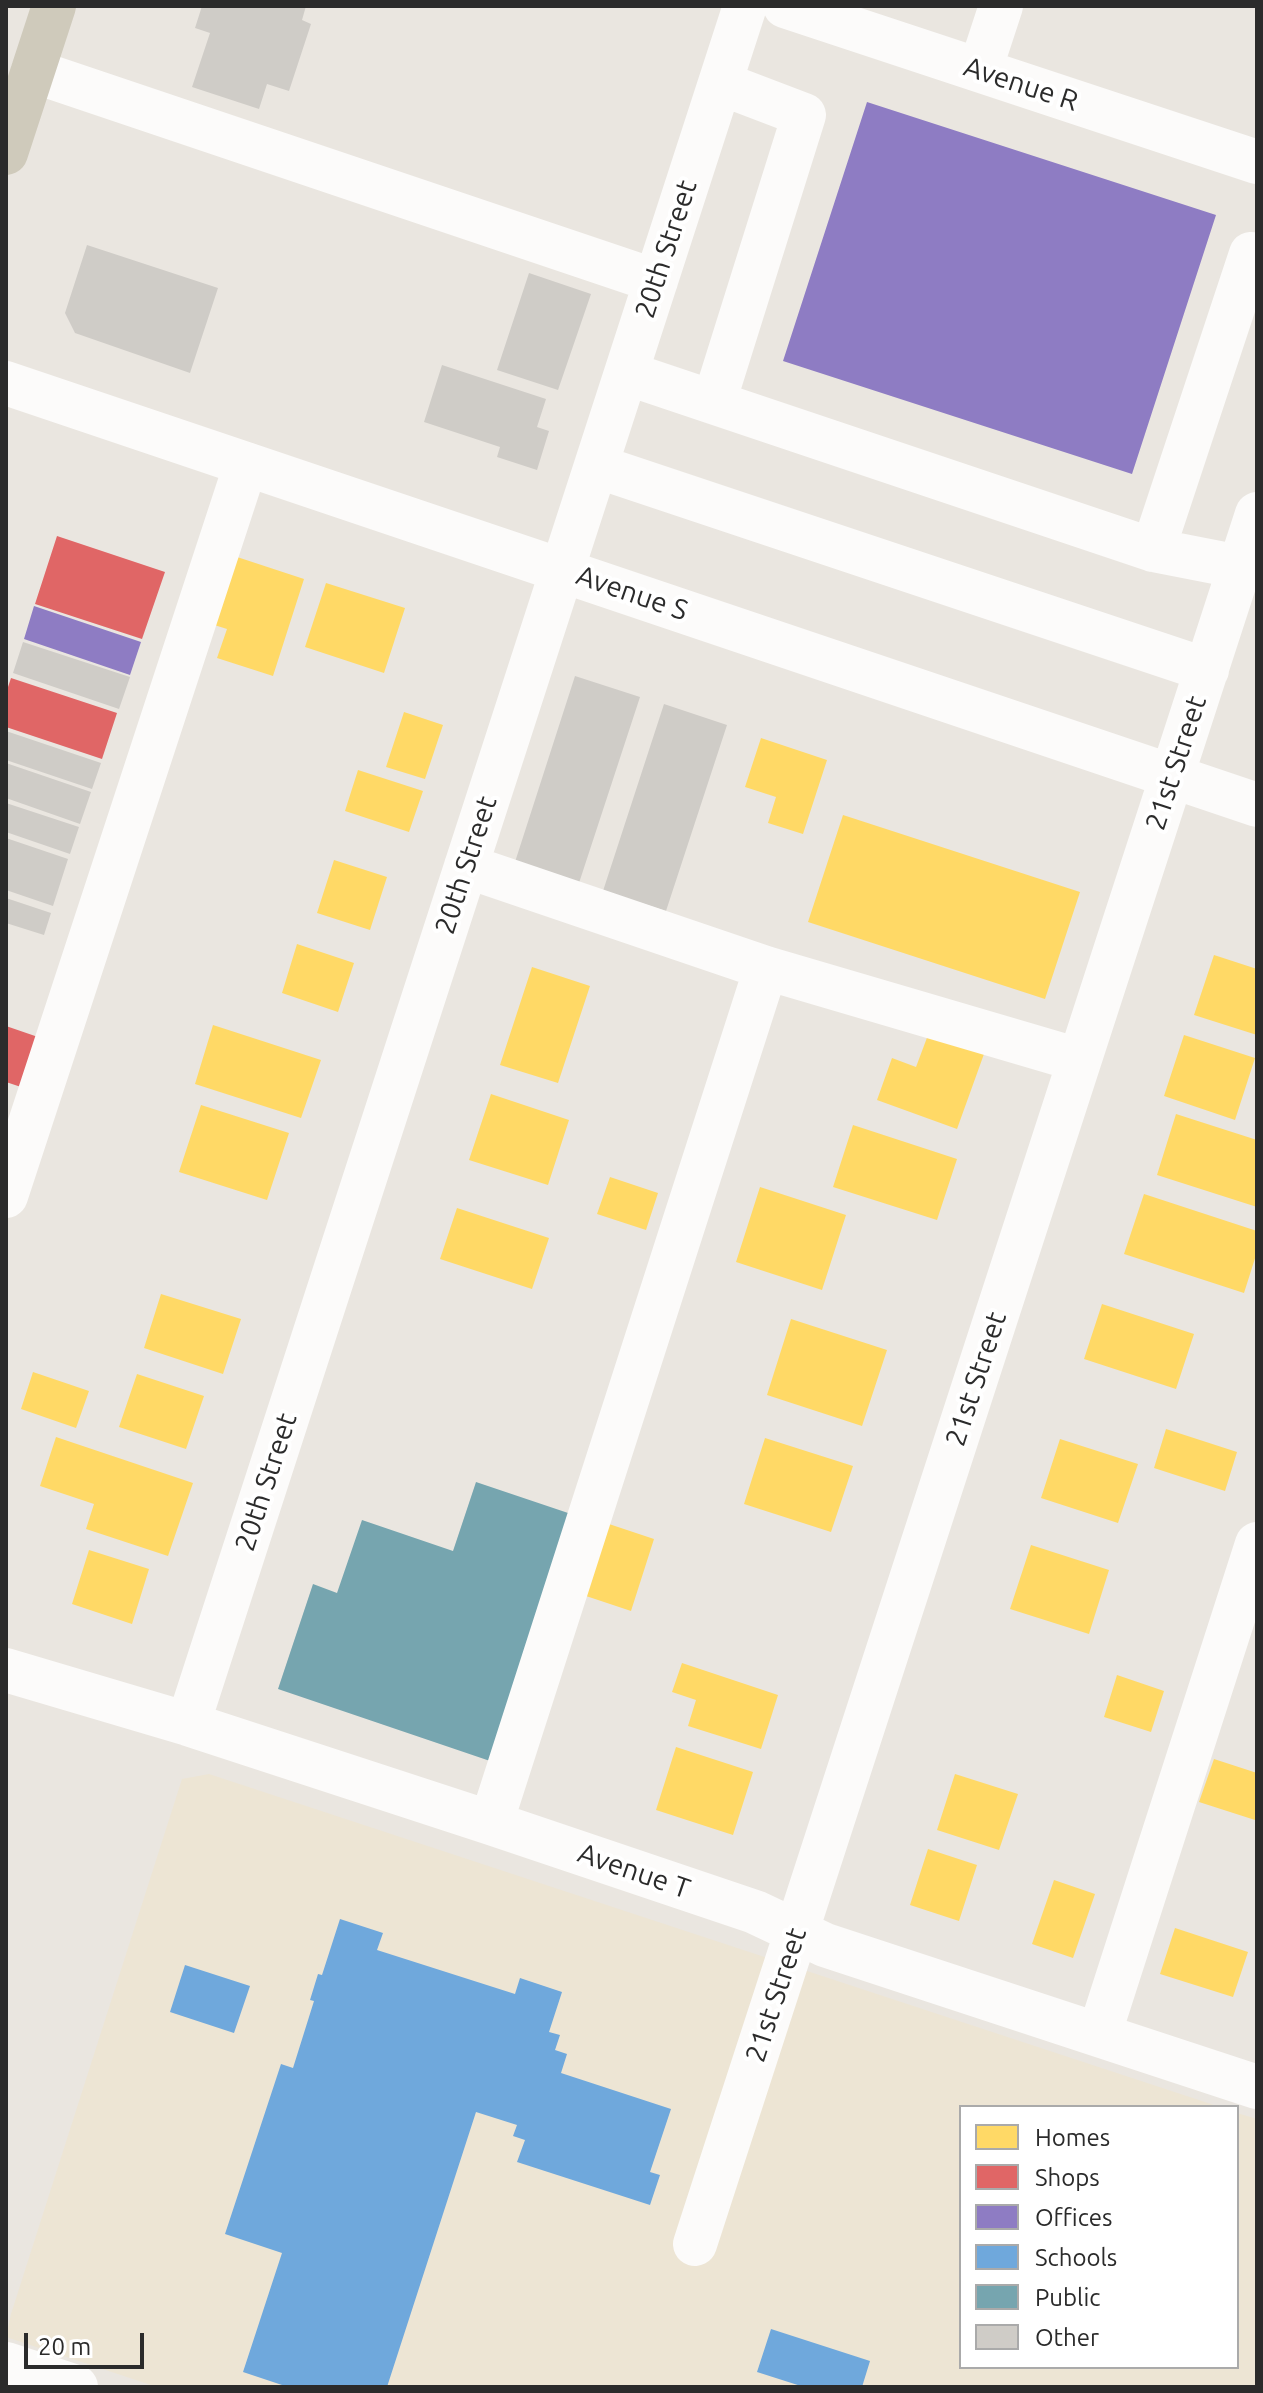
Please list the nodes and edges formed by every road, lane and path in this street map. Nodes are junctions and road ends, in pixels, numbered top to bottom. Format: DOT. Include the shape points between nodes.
graph roads {
  1 [pos="54,6"];
  2 [pos="745,6"];
  3 [pos="785,6"];
  4 [pos="1001,6"];
  5 [pos="980,70"];
  6 [pos="33,71"];
  7 [pos="720,83"];
  8 [pos="7,149"];
  9 [pos="1257,162"];
  10 [pos="1257,256"];
  11 [pos="656,281"];
  12 [pos="626,373"];
  13 [pos="6,383"];
  14 [pos="714,402"];
  15 [pos="246,464"];
  16 [pos="596,466"];
  17 [pos="1257,514"];
  18 [pos="1153,550"];
  19 [pos="1240,567"];
  20 [pos="562,570"];
  21 [pos="1207,670"];
  22 [pos="1172,776"];
  23 [pos="1257,805"];
  24 [pos="466,866"];
  25 [pos="766,968"];
  26 [pos="1079,1060"];
  27 [pos="6,1196"];
  28 [pos="1257,1544"];
  29 [pos="6,1670"];
  30 [pos="188,1724"];
  31 [pos="491,1823"];
  32 [pos="796,1932"];
  33 [pos="1099,2035"];
  34 [pos="1257,2087"];
  35 [pos="695,2244"];
  36 [pos="6,2364"];
  37 [pos="76,2387"];
  1 -- 6 [label="main road"];
  2 -- 7 [label="street, 20th Street"];
  3 -- 5 [label="street, Avenue R"];
  4 -- 5 [label="street"];
  5 -- 9 [label="street, Avenue R"];
  6 -- 8 [label="main road"];
  6 -- 11 [label="street"];
  7 -- 11 [label="street, 20th Street"];
  7 -- 14 [label="street" via="804,115"];
  10 -- 18 [label="street" via="1251,254"];
  11 -- 12 [label="street, 20th Street"];
  12 -- 14 [label="street"];
  12 -- 16 [label="street, 20th Street"];
  13 -- 15 [label="street, Avenue S"];
  14 -- 18 [label="street"];
  15 -- 20 [label="street, Avenue S"];
  15 -- 27 [label="street"];
  16 -- 20 [label="street, 20th Street"];
  16 -- 21 [label="street"];
  17 -- 19 [label="street, 21st Street"];
  18 -- 19 [label="street"];
  19 -- 21 [label="street, 21st Street"];
  20 -- 22 [label="street, Avenue S"];
  20 -- 24 [label="street, 20th Street"];
  21 -- 22 [label="street, 21st Street"];
  22 -- 23 [label="street, Avenue S"];
  22 -- 26 [label="street, 21st Street"];
  24 -- 25 [label="street"];
  24 -- 30 [label="street, 20th Street"];
  25 -- 26 [label="street"];
  25 -- 31 [label="street"];
  26 -- 32 [label="street, 21st Street"];
  28 -- 33 [label="street"];
  29 -- 30 [label="street, Avenue T"];
  30 -- 31 [label="street, Avenue T"];
  31 -- 32 [label="street, Avenue T" via="755,1912"];
  32 -- 33 [label="street, Avenue T"];
  32 -- 35 [label="street, 21st Street"];
  33 -- 34 [label="street, Avenue T"];
  36 -- 37 [label="street"];
}
